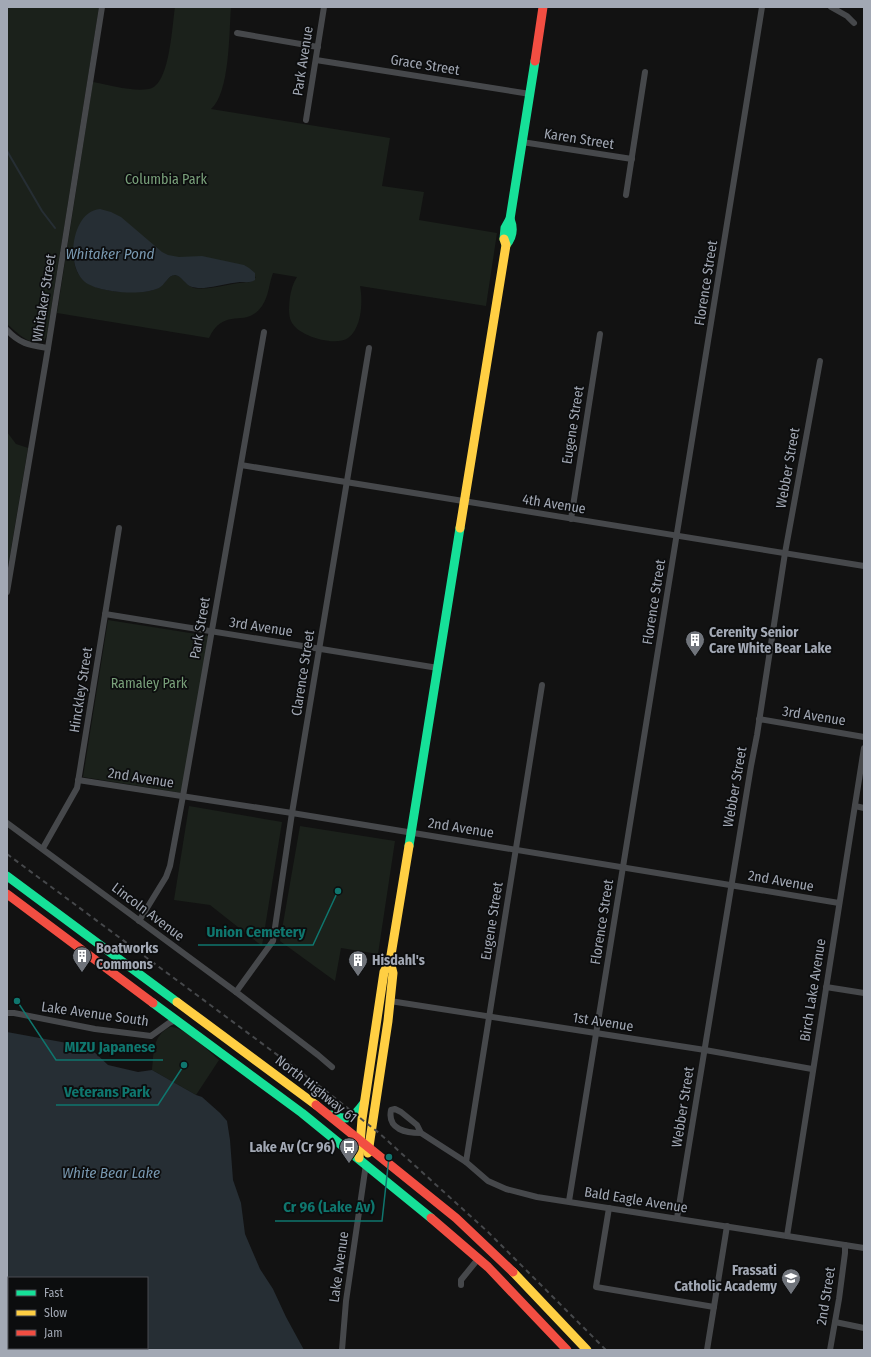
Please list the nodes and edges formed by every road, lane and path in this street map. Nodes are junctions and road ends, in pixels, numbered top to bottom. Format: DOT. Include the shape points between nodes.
graph roads {
  1 [pos="102,7"];
  2 [pos="324,7"];
  3 [pos="543,7"];
  4 [pos="762,7"];
  5 [pos="831,7"];
  6 [pos="854,23"];
  7 [pos="237,33"];
  8 [pos="318,46"];
  9 [pos="316,60"];
  10 [pos="646,72"];
  11 [pos="530,94"];
  12 [pos="306,120"];
  13 [pos="522,142"];
  14 [pos="632,159"];
  15 [pos="626,195"];
  16 [pos="7,330"];
  17 [pos="264,332"];
  18 [pos="600,334"];
  19 [pos="48,348"];
  20 [pos="369,348"];
  21 [pos="820,361"];
  22 [pos="241,466"];
  23 [pos="346,482"];
  24 [pos="465,501"];
  25 [pos="570,519"];
  26 [pos="119,528"];
  27 [pos="677,536"];
  28 [pos="785,553"];
  29 [pos="864,566"];
  30 [pos="7,592"];
  31 [pos="105,614"];
  32 [pos="212,631"];
  33 [pos="319,649"];
  34 [pos="438,668"];
  35 [pos="542,685"];
  36 [pos="759,719"];
  37 [pos="864,737"];
  38 [pos="864,748"];
  39 [pos="78,780"];
  40 [pos="183,796"];
  41 [pos="855,806"];
  42 [pos="864,808"];
  43 [pos="292,813"];
  44 [pos="7,823"];
  45 [pos="411,832"];
  46 [pos="43,848"];
  47 [pos="516,850"];
  48 [pos="623,867"];
  49 [pos="7,876"];
  50 [pos="731,884"];
  51 [pos="7,894"];
  52 [pos="839,903"];
  53 [pos="140,921"];
  54 [pos="390,961"];
  55 [pos="826,987"];
  56 [pos="236,992"];
  57 [pos="864,993"];
  58 [pos="390,1001"];
  59 [pos="7,1013"];
  60 [pos="488,1016"];
  61 [pos="176,1020"];
  62 [pos="596,1033"];
  63 [pos="705,1050"];
  64 [pos="332,1066"];
  65 [pos="812,1069"];
  66 [pos="365,1099"];
  67 [pos="325,1112"];
  68 [pos="421,1134"];
  69 [pos="360,1140"];
  70 [pos="368,1147"];
  71 [pos="363,1161"];
  72 [pos="466,1162"];
  73 [pos="569,1201"];
  74 [pos="609,1208"];
  75 [pos="677,1218"];
  76 [pos="727,1226"];
  77 [pos="787,1236"];
  78 [pos="845,1245"];
  79 [pos="864,1248"];
  80 [pos="478,1259"];
  81 [pos="461,1285"];
  82 [pos="714,1306"];
  83 [pos="835,1322"];
  84 [pos="864,1328"];
  85 [pos="342,1350"];
  86 [pos="567,1350"];
  87 [pos="587,1350"];
  88 [pos="707,1350"];
  89 [pos="830,1350"];
  1 -- 19 [label="street, Whitaker Street"];
  2 -- 8 [label="street, Park Avenue"];
  3 -- 11 [label="main road"];
  4 -- 27 [label="street, Florence Street"];
  5 -- 6 [label="street"];
  7 -- 8 [label="street"];
  8 -- 9 [label="street, Park Avenue"];
  9 -- 11 [label="street, Grace Street"];
  9 -- 12 [label="street, Park Avenue"];
  10 -- 14 [label="street"];
  11 -- 13 [label="main road"];
  13 -- 14 [label="street, Karen Street"];
  13 -- 24 [label="main road" via="510,219 514,226 512,239 506,245"];
  14 -- 15 [label="street"];
  16 -- 19 [label="street" via="15,338 31,346"];
  17 -- 22 [label="street, Park Street"];
  18 -- 25 [label="street, Eugene Street"];
  19 -- 30 [label="street, Whitaker Street"];
  20 -- 23 [label="street, Clarence Street"];
  21 -- 28 [label="street, Webber Street"];
  22 -- 23 [label="street, 4th Avenue"];
  22 -- 32 [label="street, Park Street"];
  23 -- 24 [label="street, 4th Avenue"];
  23 -- 33 [label="street, Clarence Street"];
  24 -- 25 [label="street, 4th Avenue"];
  24 -- 34 [label="main road"];
  25 -- 27 [label="street, 4th Avenue"];
  26 -- 31 [label="street, Hinckley Street"];
  27 -- 28 [label="street, 4th Avenue"];
  27 -- 48 [label="street, Florence Street"];
  28 -- 29 [label="street, 4th Avenue"];
  28 -- 36 [label="street, Webber Street"];
  31 -- 32 [label="street, 3rd Avenue"];
  31 -- 39 [label="street, Hinckley Street"];
  32 -- 33 [label="street, 3rd Avenue"];
  32 -- 40 [label="street, Park Street"];
  33 -- 34 [label="street, 3rd Avenue"];
  33 -- 43 [label="street, Clarence Street"];
  34 -- 45 [label="main road"];
  35 -- 47 [label="street, Eugene Street"];
  36 -- 37 [label="street, 3rd Avenue"];
  36 -- 50 [label="street, Webber Street"];
  38 -- 41 [label="street, Birch Lake Avenue"];
  39 -- 40 [label="street, 2nd Avenue"];
  39 -- 46 [label="street, Hinckley Street" via="77,788"];
  40 -- 43 [label="street, 2nd Avenue"];
  40 -- 53 [label="street, Park Street" via="170,866"];
  41 -- 42 [label="street"];
  41 -- 52 [label="street, Birch Lake Avenue"];
  43 -- 45 [label="street, 2nd Avenue"];
  43 -- 56 [label="street, Clarence Street" via="273,941"];
  44 -- 46 [label="street, Lincoln Avenue"];
  45 -- 47 [label="street, 2nd Avenue"];
  45 -- 54 [label="main road"];
  46 -- 53 [label="street, Lincoln Avenue"];
  47 -- 48 [label="street, 2nd Avenue"];
  47 -- 60 [label="street, Eugene Street"];
  48 -- 50 [label="street, 2nd Avenue"];
  48 -- 62 [label="street, Florence Street"];
  49 -- 67 [label="main road, North Highway 61"];
  50 -- 52 [label="street, 2nd Avenue"];
  50 -- 63 [label="street, Webber Street"];
  51 -- 61 [label="main road, North Highway 61"];
  52 -- 55 [label="street, Birch Lake Avenue"];
  53 -- 56 [label="street, Lincoln Avenue"];
  54 -- 58 [label="main road" via="393,973"];
  54 -- 66 [label="main road" via="384,972"];
  55 -- 57 [label="street"];
  55 -- 65 [label="street, Birch Lake Avenue"];
  56 -- 64 [label="street, Lincoln Avenue"];
  58 -- 60 [label="street, 1st Avenue"];
  58 -- 70 [label="main road"];
  59 -- 61 [label="street, Lake Avenue South" via="151,1036"];
  60 -- 62 [label="street, 1st Avenue"];
  60 -- 72 [label="street, Eugene Street"];
  61 -- 71 [label="main road, North Highway 61"];
  62 -- 63 [label="street, 1st Avenue"];
  62 -- 73 [label="street, Florence Street"];
  63 -- 65 [label="street, 1st Avenue"];
  63 -- 75 [label="street, Webber Street"];
  65 -- 77 [label="street, Birch Lake Avenue"];
  66 -- 67 [label="main road" via="356,1114 349,1118 338,1118"];
  66 -- 69 [label="main road"];
  67 -- 69 [label="main road, North Highway 61"];
  68 -- 68 [label="street, Bald Eagle Avenue" via="401,1131 390,1116 391,1110 395,1108 417,1124"];
  68 -- 72 [label="street, Bald Eagle Avenue"];
  69 -- 70 [label="main road, North Highway 61"];
  69 -- 71 [label="main road"];
  70 -- 71 [label="main road"];
  70 -- 87 [label="main road, North Highway 61" via="477,1237"];
  71 -- 80 [label="main road, North Highway 61"];
  71 -- 85 [label="street, Lake Avenue"];
  72 -- 73 [label="street, Bald Eagle Avenue" via="488,1181 506,1190"];
  73 -- 74 [label="street, Bald Eagle Avenue"];
  74 -- 75 [label="street, Bald Eagle Avenue"];
  74 -- 82 [label="street" via="596,1287"];
  75 -- 76 [label="street, Bald Eagle Avenue"];
  76 -- 77 [label="street, Bald Eagle Avenue"];
  76 -- 82 [label="street"];
  77 -- 78 [label="street, Bald Eagle Avenue"];
  78 -- 79 [label="street, Bald Eagle Avenue"];
  78 -- 83 [label="street, 2nd Street"];
  80 -- 81 [label="street" via="461,1280"];
  80 -- 86 [label="main road, North Highway 61"];
  82 -- 88 [label="street"];
  83 -- 84 [label="street"];
  83 -- 89 [label="street, 2nd Street"];
}
